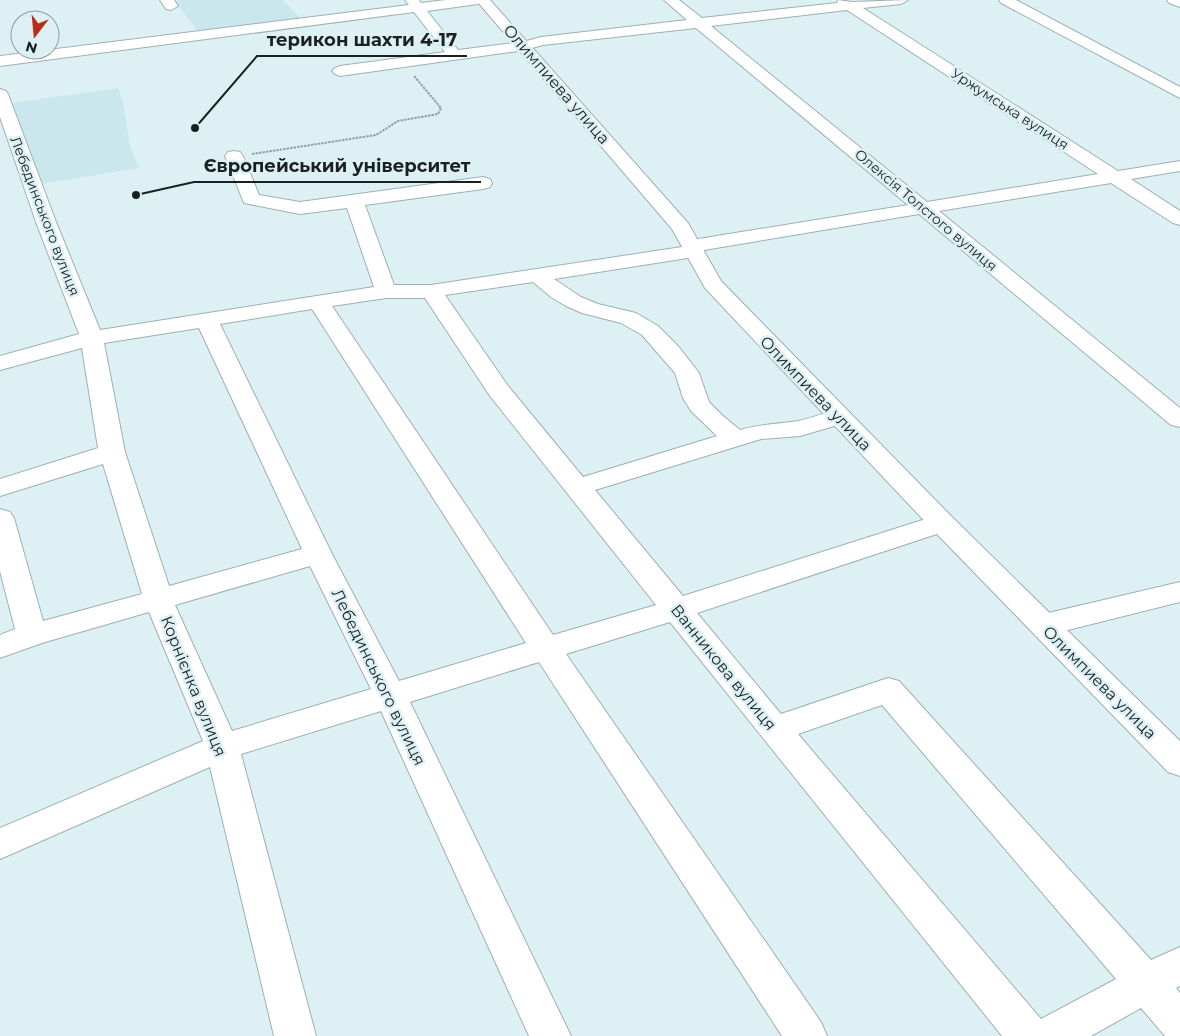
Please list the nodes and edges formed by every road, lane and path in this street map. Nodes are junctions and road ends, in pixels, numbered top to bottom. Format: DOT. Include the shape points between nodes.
graph roads {
  1 [pos="478,0"];
  2 [pos="483,0"];
  3 [pos="671,0"];
  4 [pos="901,0"];
  5 [pos="1006,0"];
  6 [pos="1174,0"];
  7 [pos="843,3"];
  8 [pos="1180,3"];
  9 [pos="415,4"];
  10 [pos="698,22"];
  11 [pos="167,39"];
  12 [pos="525,46"];
  13 [pos="174,53"];
  14 [pos="455,56"];
  15 [pos="0,61"];
  16 [pos="402,63"];
  17 [pos="340,71"];
  18 [pos="1180,93"];
  19 [pos="0,94"];
  20 [pos="234,156"];
  21 [pos="1180,166"];
  22 [pos="1114,176"];
  23 [pos="483,183"];
  24 [pos="354,201"];
  25 [pos="924,207"];
  26 [pos="1180,219"];
  27 [pos="693,249"];
  28 [pos="538,275"];
  29 [pos="431,291"];
  30 [pos="386,292"];
  31 [pos="318,302"];
  32 [pos="207,320"];
  33 [pos="92,338"];
  34 [pos="0,363"];
  35 [pos="840,417"];
  36 [pos="1180,420"];
  37 [pos="737,439"];
  38 [pos="112,452"];
  39 [pos="577,487"];
  40 [pos="0,488"];
  41 [pos="0,518"];
  42 [pos="942,524"];
  43 [pos="318,554"];
  44 [pos="1180,592"];
  45 [pos="158,599"];
  46 [pos="677,609"];
  47 [pos="1044,625"];
  48 [pos="32,635"];
  49 [pos="0,646"];
  50 [pos="546,649"];
  51 [pos="390,695"];
  52 [pos="774,729"];
  53 [pos="222,747"];
  54 [pos="1180,762"];
  55 [pos="0,844"];
  56 [pos="1180,964"];
  57 [pos="1146,984"];
  58 [pos="1180,1022"];
  59 [pos="295,1036"];
  60 [pos="550,1036"];
  61 [pos="806,1036"];
  62 [pos="1028,1036"];
  63 [pos="1051,1036"];
  1 -- 9 [label="street"];
  2 -- 12 [label="street, Олимпиева улица"];
  3 -- 10 [label="street, Олексія Толстого вулиця"];
  4 -- 7 [label="street"];
  5 -- 18 [label="street"];
  6 -- 8 [label="street"];
  7 -- 10 [label="street"];
  7 -- 22 [label="street, Уржумська вулиця"];
  9 -- 11 [label="street"];
  9 -- 14 [label="street"];
  10 -- 12 [label="street" via="540,41"];
  10 -- 25 [label="street, Олексія Толстого вулиця"];
  11 -- 13 [label="street"];
  11 -- 15 [label="street"];
  12 -- 14 [label="street"];
  12 -- 27 [label="street, Олимпиева улица" via="681,227"];
  14 -- 16 [label="street"];
  16 -- 17 [label="street"];
  16 -- 20 [label="path" via="441,108 438,114 398,120 376,135"];
  19 -- 33 [label="street, Лебединського вулиця"];
  20 -- 24 [label="street" via="251,200 300,208"];
  21 -- 22 [label="street"];
  22 -- 25 [label="street"];
  22 -- 26 [label="street, Уржумська вулиця"];
  23 -- 24 [label="street"];
  24 -- 30 [label="street"];
  25 -- 27 [label="street"];
  25 -- 36 [label="street, Олексія Толстого вулиця"];
  27 -- 28 [label="street"];
  27 -- 35 [label="street, Олимпиева улица" via="712,284"];
  28 -- 29 [label="street"];
  28 -- 37 [label="street" via="548,286 574,302 599,311 625,315 646,327 690,379 695,399 714,422"];
  29 -- 30 [label="street"];
  29 -- 39 [label="street, Ванникова вулиця" via="499,391"];
  30 -- 31 [label="street"];
  31 -- 32 [label="street"];
  31 -- 50 [label="street"];
  32 -- 33 [label="street"];
  32 -- 43 [label="street, Лебединського вулиця"];
  33 -- 34 [label="street"];
  33 -- 38 [label="street, Корнієнка вулиця"];
  35 -- 37 [label="street"];
  35 -- 42 [label="street, Олимпиева улица"];
  37 -- 39 [label="street"];
  38 -- 40 [label="street"];
  38 -- 45 [label="street, Корнієнка вулиця"];
  39 -- 46 [label="street, Ванникова вулиця"];
  41 -- 48 [label="street"];
  42 -- 46 [label="street"];
  42 -- 47 [label="street, Олимпиева улица"];
  43 -- 45 [label="street"];
  43 -- 51 [label="street, Лебединського вулиця"];
  44 -- 47 [label="street"];
  45 -- 48 [label="street"];
  45 -- 53 [label="street, Корнієнка вулиця"];
  46 -- 50 [label="street"];
  46 -- 52 [label="street, Ванникова вулиця"];
  47 -- 54 [label="street, Олимпиева улица"];
  48 -- 49 [label="street"];
  50 -- 51 [label="street"];
  50 -- 61 [label="street"];
  51 -- 53 [label="street"];
  51 -- 60 [label="street, Лебединського вулиця"];
  52 -- 57 [label="street" via="888,690"];
  52 -- 62 [label="street, Ванникова вулиця"];
  53 -- 55 [label="street"];
  53 -- 59 [label="street, Корнієнка вулиця"];
  56 -- 57 [label="street"];
  57 -- 58 [label="street"];
  57 -- 63 [label="street"];
}
